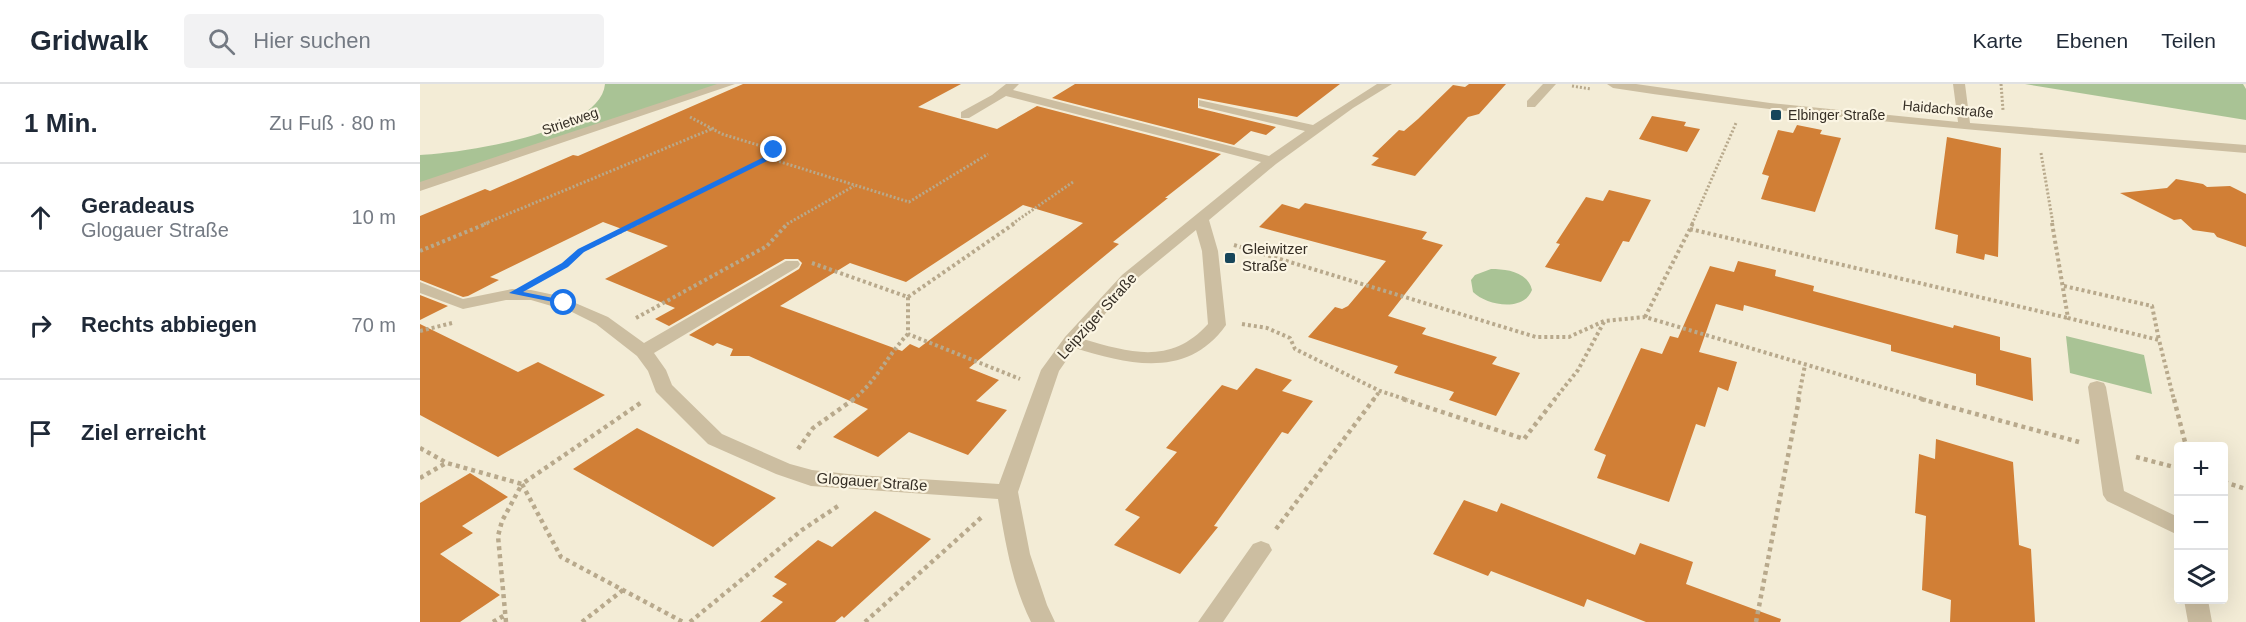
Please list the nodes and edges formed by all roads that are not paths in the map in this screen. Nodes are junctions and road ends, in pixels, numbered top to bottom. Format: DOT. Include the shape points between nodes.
graph roads {
  1 [pos="729,84"];
  2 [pos="1386,84"];
  3 [pos="1550,84"];
  4 [pos="1613,84"];
  5 [pos="1959,84"];
  6 [pos="1009,88"];
  7 [pos="1203,103"];
  8 [pos="1531,104"];
  9 [pos="965,115"];
  10 [pos="1964,125"];
  11 [pos="1314,129"];
  12 [pos="2246,149"];
  13 [pos="1271,161"];
  14 [pos="420,187"];
  15 [pos="1203,228"];
  16 [pos="796,262"];
  17 [pos="420,287"];
  18 [pos="1071,341"];
  19 [pos="644,351"];
  20 [pos="2097,387"];
  21 [pos="1007,492"];
  22 [pos="2174,525"];
  23 [pos="1261,550"];
  24 [pos="2197,604"];
  25 [pos="1043,622"];
  26 [pos="1210,622"];
  27 [pos="2200,622"];
  1 -- 14 [label="street, Strietweg"];
  2 -- 11 [label="street, Leipziger Straße"];
  3 -- 8 [label="street"];
  4 -- 10 [label="street, Haidachstraße" via="1715,101"];
  5 -- 10 [label="street"];
  6 -- 9 [label="street"];
  6 -- 13 [label="street"];
  7 -- 11 [label="street"];
  10 -- 12 [label="street, Haidachstraße"];
  11 -- 13 [label="street, Leipziger Straße"];
  13 -- 15 [label="street, Leipziger Straße"];
  15 -- 18 [label="street, Leipziger Straße" via="1128,279"];
  15 -- 18 [label="street" via="1210,251 1217,325 1195,347 1168,358 1123,356"];
  16 -- 19 [label="street"];
  17 -- 19 [label="street, Glogauer Straße" via="465,304 514,293 564,303 617,328"];
  18 -- 21 [label="street, Leipziger Straße" via="1050,370"];
  19 -- 21 [label="street, Glogauer Straße" via="663,388 715,439 783,469 811,478 877,485"];
  20 -- 22 [label="street" via="2114,495"];
  21 -- 25 [label="street, Leipziger Straße" via="1018,554"];
  23 -- 26 [label="street"];
  24 -- 27 [label="street"];
}
